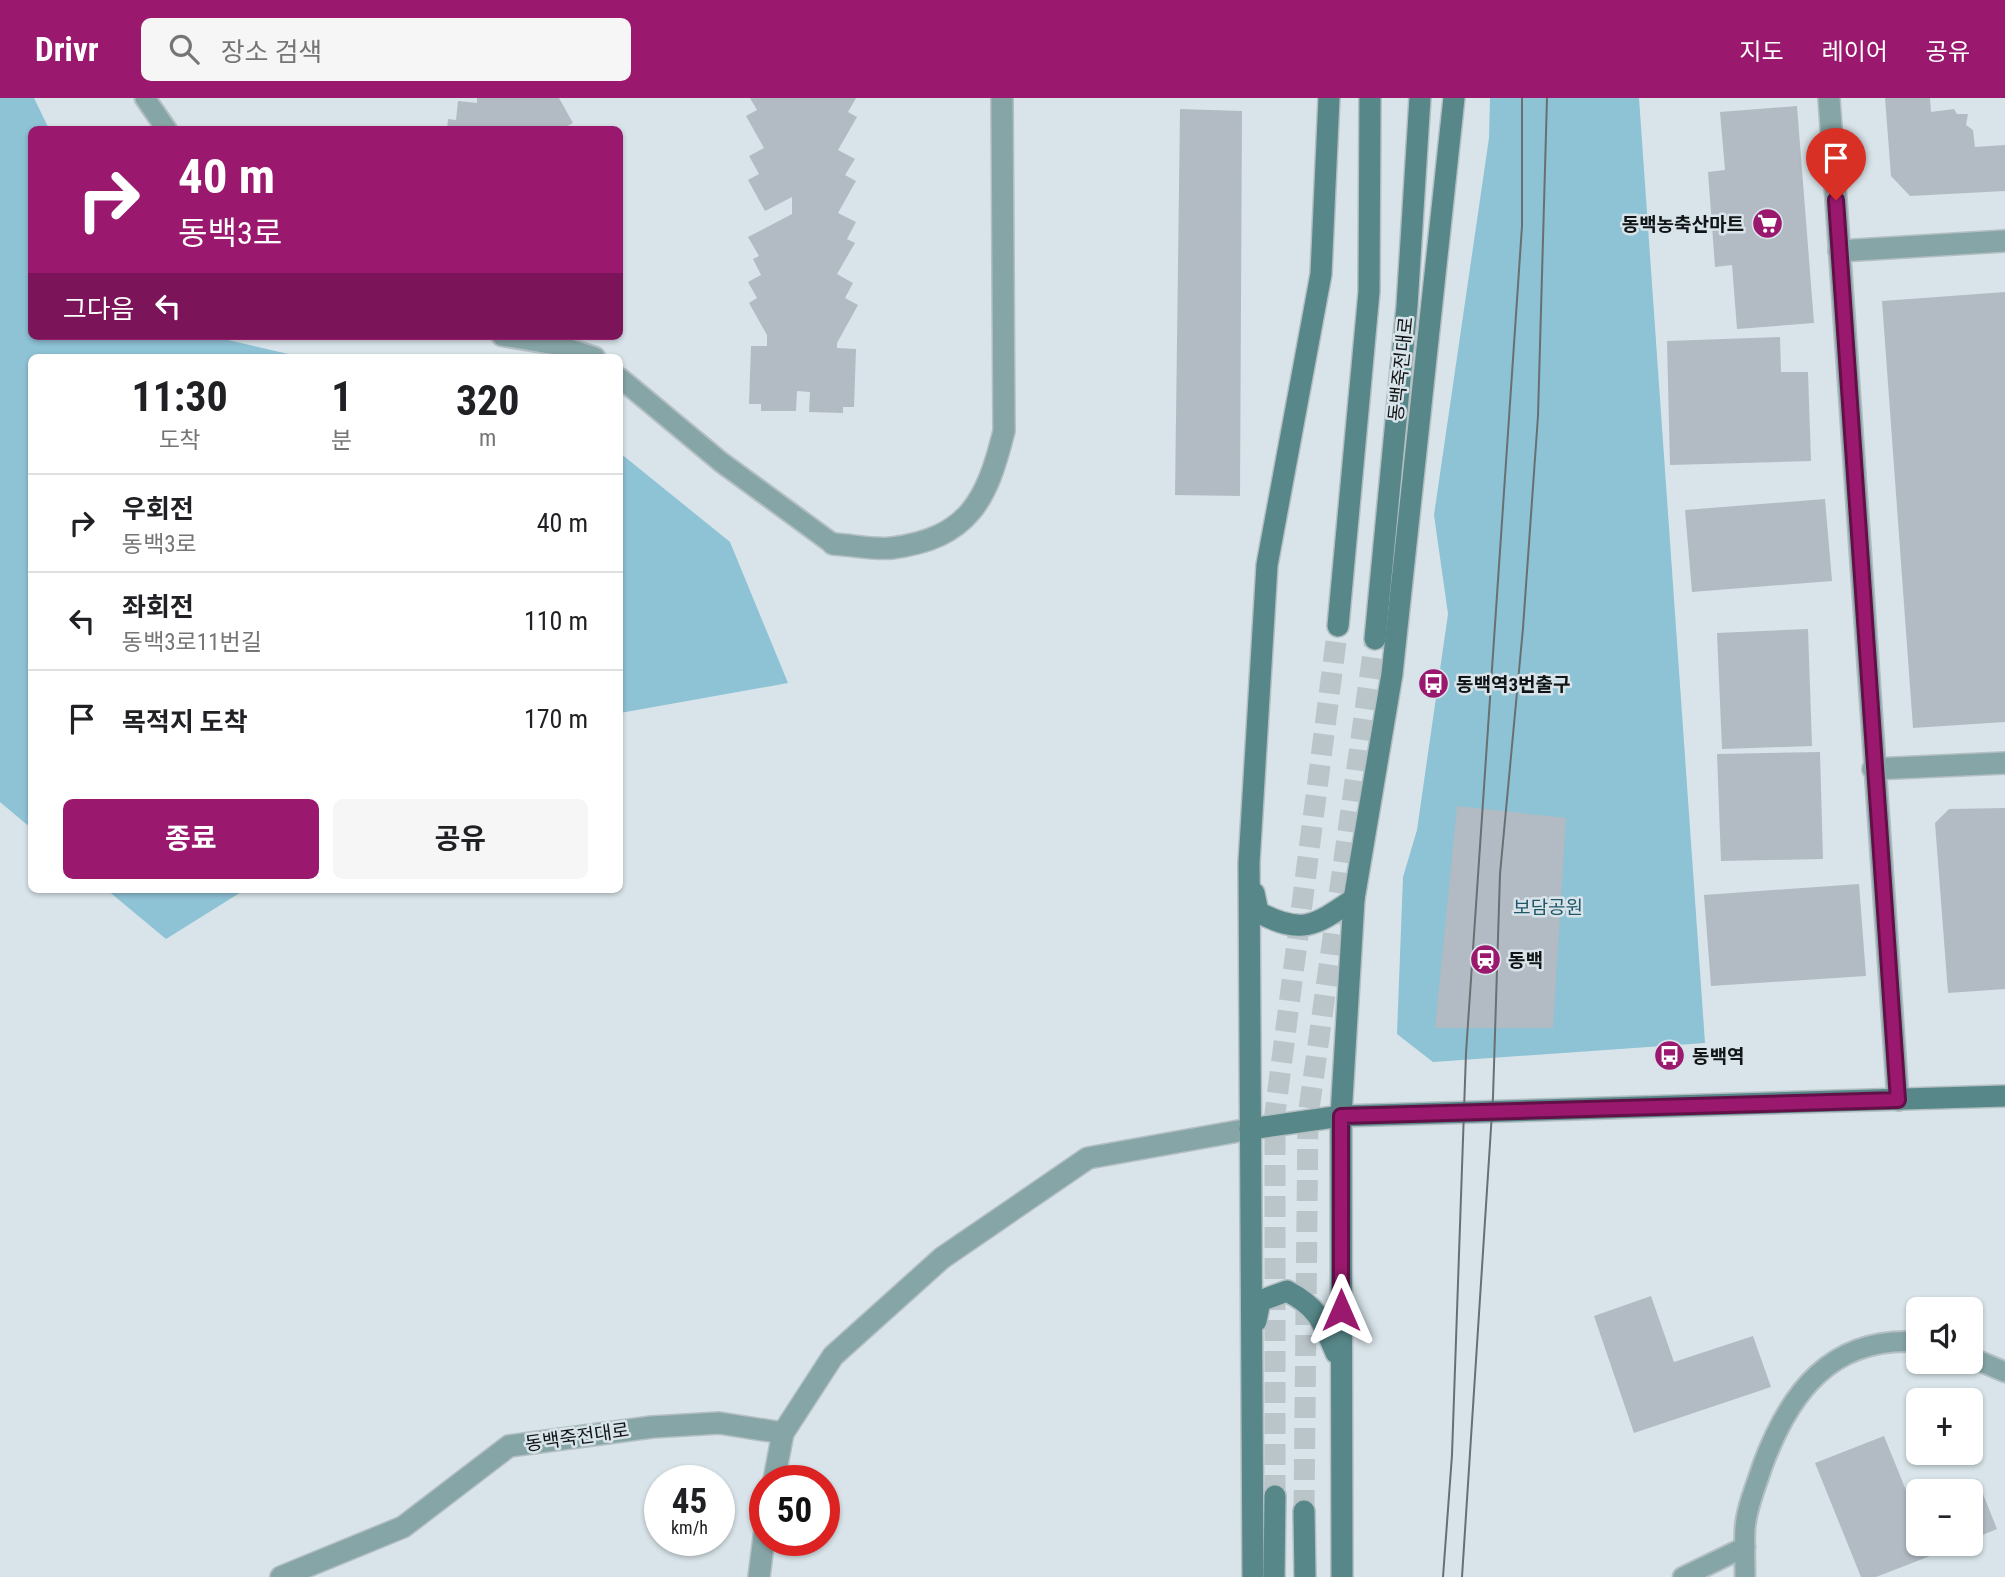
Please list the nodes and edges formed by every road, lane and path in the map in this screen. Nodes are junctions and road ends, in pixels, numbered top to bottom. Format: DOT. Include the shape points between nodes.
graph roads {
  1 [pos="145,98"];
  2 [pos="1002,98"];
  3 [pos="1329,98"];
  4 [pos="1370,98"];
  5 [pos="1420,98"];
  6 [pos="1454,98"];
  7 [pos="1829,98"];
  8 [pos="164,126"];
  9 [pos="2005,241"];
  10 [pos="1839,251"];
  11 [pos="526,340"];
  12 [pos="585,354"];
  13 [pos="623,380"];
  14 [pos="833,544"];
  15 [pos="1338,626"];
  16 [pos="1375,639"];
  17 [pos="2005,763"];
  18 [pos="1873,769"];
  19 [pos="1249,863"];
  20 [pos="1354,899"];
  21 [pos="2005,1096"];
  22 [pos="1898,1100"];
  23 [pos="1341,1116"];
  24 [pos="1250,1129"];
  25 [pos="1251,1340"];
  26 [pos="1906,1342"];
  27 [pos="1983,1363"];
  28 [pos="1341,1365"];
  29 [pos="2005,1372"];
  30 [pos="783,1433"];
  31 [pos="777,1465"];
  32 [pos="1275,1496"];
  33 [pos="1304,1511"];
  34 [pos="1745,1546"];
  35 [pos="761,1556"];
  36 [pos="281,1577"];
  37 [pos="758,1577"];
  38 [pos="1252,1577"];
  39 [pos="1274,1577"];
  40 [pos="1305,1577"];
  41 [pos="1342,1577"];
  42 [pos="1683,1577"];
  43 [pos="1745,1577"];
  1 -- 8 [label="lane"];
  2 -- 14 [label="street" via="1004,431 993,475 969,518 937,536 891,548"];
  3 -- 19 [label="main road" via="1321,274 1267,565"];
  4 -- 15 [label="main road, 동백죽전대로" via="1370,292"];
  5 -- 16 [label="main road, 동백죽전대로" via="1407,306"];
  6 -- 20 [label="main road" via="1392,674"];
  7 -- 10 [label="street"];
  9 -- 10 [label="street"];
  10 -- 18 [label="street"];
  11 -- 12 [label="lane"];
  13 -- 14 [label="lane" via="721,462"];
  17 -- 18 [label="street"];
  18 -- 22 [label="street"];
  19 -- 20 [label="main road" via="1258,912 1279,923 1318,924"];
  19 -- 24 [label="main road"];
  20 -- 23 [label="main road"];
  21 -- 22 [label="main road"];
  22 -- 23 [label="main road"];
  23 -- 24 [label="main road"];
  23 -- 28 [label="main road"];
  24 -- 25 [label="main road"];
  24 -- 30 [label="street" via="1088,1158 942,1258 833,1356"];
  25 -- 28 [label="main road" via="1261,1300 1287,1291 1310,1303"];
  25 -- 38 [label="main road"];
  26 -- 34 [label="lane" via="1879,1342 1836,1358 1795,1398 1758,1481 1745,1527"];
  27 -- 29 [label="lane"];
  28 -- 41 [label="main road"];
  30 -- 31 [label="street"];
  30 -- 36 [label="street, 동백죽전대로" via="719,1423 509,1446 403,1527"];
  32 -- 39 [label="main road"];
  33 -- 40 [label="main road"];
  34 -- 42 [label="lane"];
  34 -- 43 [label="lane"];
  35 -- 37 [label="street"];
}
